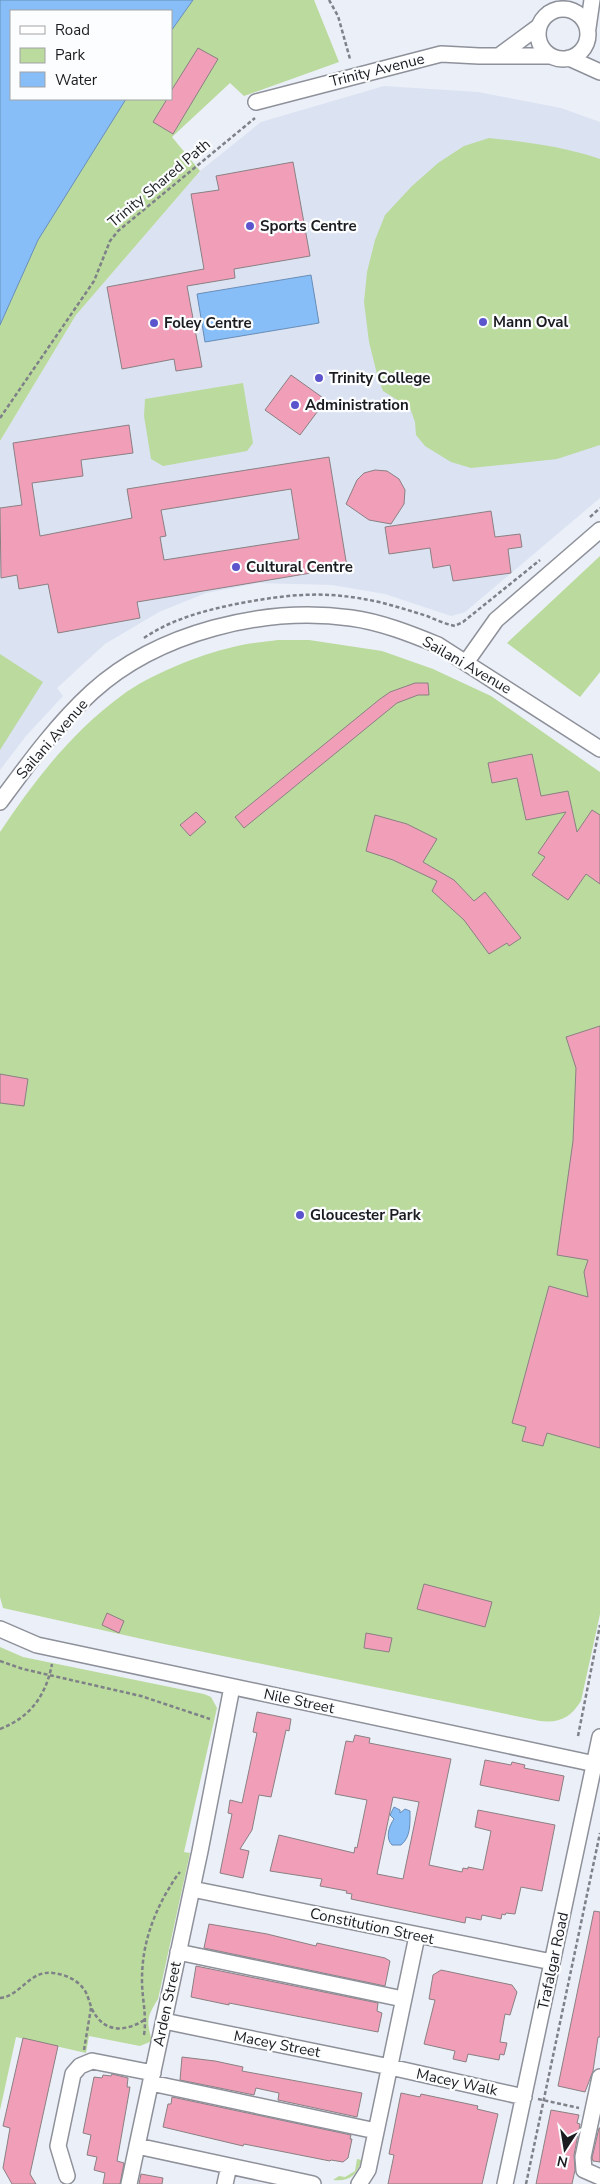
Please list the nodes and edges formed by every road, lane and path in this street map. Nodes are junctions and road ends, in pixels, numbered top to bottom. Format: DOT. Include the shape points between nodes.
graph roads {
  1 [pos="329,0"];
  2 [pos="592,0"];
  3 [pos="566,4"];
  4 [pos="538,27"];
  5 [pos="588,29"];
  6 [pos="600,46"];
  7 [pos="500,55"];
  8 [pos="550,56"];
  9 [pos="569,58"];
  10 [pos="350,59"];
  11 [pos="600,72"];
  12 [pos="257,109"];
  13 [pos="0,418"];
  14 [pos="600,530"];
  15 [pos="467,661"];
  16 [pos="600,749"];
  17 [pos="0,802"];
  18 [pos="600,1625"];
  19 [pos="3,1631"];
  20 [pos="0,1661"];
  21 [pos="53,1661"];
  22 [pos="50,1675"];
  23 [pos="232,1686"];
  24 [pos="216,1720"];
  25 [pos="0,1729"];
  26 [pos="578,1736"];
  27 [pos="600,1737"];
  28 [pos="595,1764"];
  29 [pos="600,1833"];
  30 [pos="182,1870"];
  31 [pos="192,1889"];
  32 [pos="417,1936"];
  33 [pos="178,1952"];
  34 [pos="552,1962"];
  35 [pos="0,1998"];
  36 [pos="404,1999"];
  37 [pos="91,2007"];
  38 [pos="146,2019"];
  39 [pos="164,2021"];
  40 [pos="144,2036"];
  41 [pos="86,2062"];
  42 [pos="390,2067"];
  43 [pos="600,2076"];
  44 [pos="152,2078"];
  45 [pos="524,2096"];
  46 [pos="543,2100"];
  47 [pos="593,2111"];
  48 [pos="376,2131"];
  49 [pos="137,2146"];
  50 [pos="229,2166"];
  51 [pos="67,2176"];
  52 [pos="600,2176"];
  53 [pos="129,2184"];
  54 [pos="225,2184"];
  55 [pos="313,2184"];
  56 [pos="359,2184"];
  57 [pos="505,2184"];
  58 [pos="526,2184"];
  1 -- 10 [label="path" via="338,16"];
  2 -- 5 [label="street"];
  3 -- 4 [label="street" via="551,11"];
  3 -- 5 [label="street" via="582,16"];
  4 -- 7 [label="street"];
  4 -- 8 [label="street" via="538,39"];
  5 -- 6 [label="street"];
  5 -- 9 [label="street" via="586,46 581,53"];
  7 -- 8 [label="street, Trinity Avenue"];
  7 -- 12 [label="street, Trinity Avenue" via="441,54"];
  8 -- 9 [label="street"];
  9 -- 11 [label="street"];
  12 -- 13 [label="path, Trinity Shared Path" via="118,231 110,241 94,281"];
  14 -- 15 [label="street" via="496,620"];
  15 -- 16 [label="street, Sailani Avenue"];
  15 -- 17 [label="street, Sailani Avenue" via="412,634 354,618 320,614 277,616 222,626 172,642 132,663 93,691 38,751"];
  18 -- 26 [label="path"];
  19 -- 23 [label="street, Nile Street" via="37,1645"];
  20 -- 22 [label="path"];
  21 -- 22 [label="path"];
  22 -- 24 [label="path" via="141,1696"];
  22 -- 25 [label="path" via="41,1697 29,1712"];
  23 -- 28 [label="street, Nile Street"];
  23 -- 31 [label="street, Arden Street"];
  27 -- 28 [label="street, Trafalgar Road"];
  28 -- 34 [label="street, Trafalgar Road"];
  29 -- 46 [label="path"];
  30 -- 38 [label="path" via="155,1915 145,1942 142,1983"];
  31 -- 32 [label="street, Constitution Street"];
  31 -- 33 [label="street, Arden Street"];
  32 -- 34 [label="street, Constitution Street"];
  32 -- 36 [label="street"];
  33 -- 36 [label="street"];
  33 -- 39 [label="street, Arden Street"];
  34 -- 45 [label="street, Trafalgar Road"];
  35 -- 37 [label="path" via="12,1995 36,1975 52,1972 77,1982 87,1994"];
  36 -- 42 [label="street"];
  37 -- 38 [label="path" via="111,2028 127,2028"];
  37 -- 41 [label="path" via="84,2048"];
  38 -- 40 [label="path"];
  39 -- 42 [label="street, Macey Street"];
  39 -- 44 [label="street, Arden Street"];
  41 -- 44 [label="street"];
  41 -- 51 [label="street" via="73,2074 58,2146"];
  42 -- 45 [label="street, Macey Walk"];
  42 -- 48 [label="street"];
  43 -- 47 [label="street"];
  44 -- 48 [label="street"];
  44 -- 49 [label="street, Arden Street"];
  45 -- 46 [label="path"];
  45 -- 57 [label="street, Trafalgar Road"];
  46 -- 47 [label="path"];
  46 -- 58 [label="path"];
  47 -- 52 [label="street" via="583,2157 584,2170"];
  48 -- 56 [label="street" via="368,2170"];
  49 -- 50 [label="street"];
  49 -- 53 [label="street, Arden Street"];
  50 -- 54 [label="street"];
  50 -- 55 [label="street"];
}
